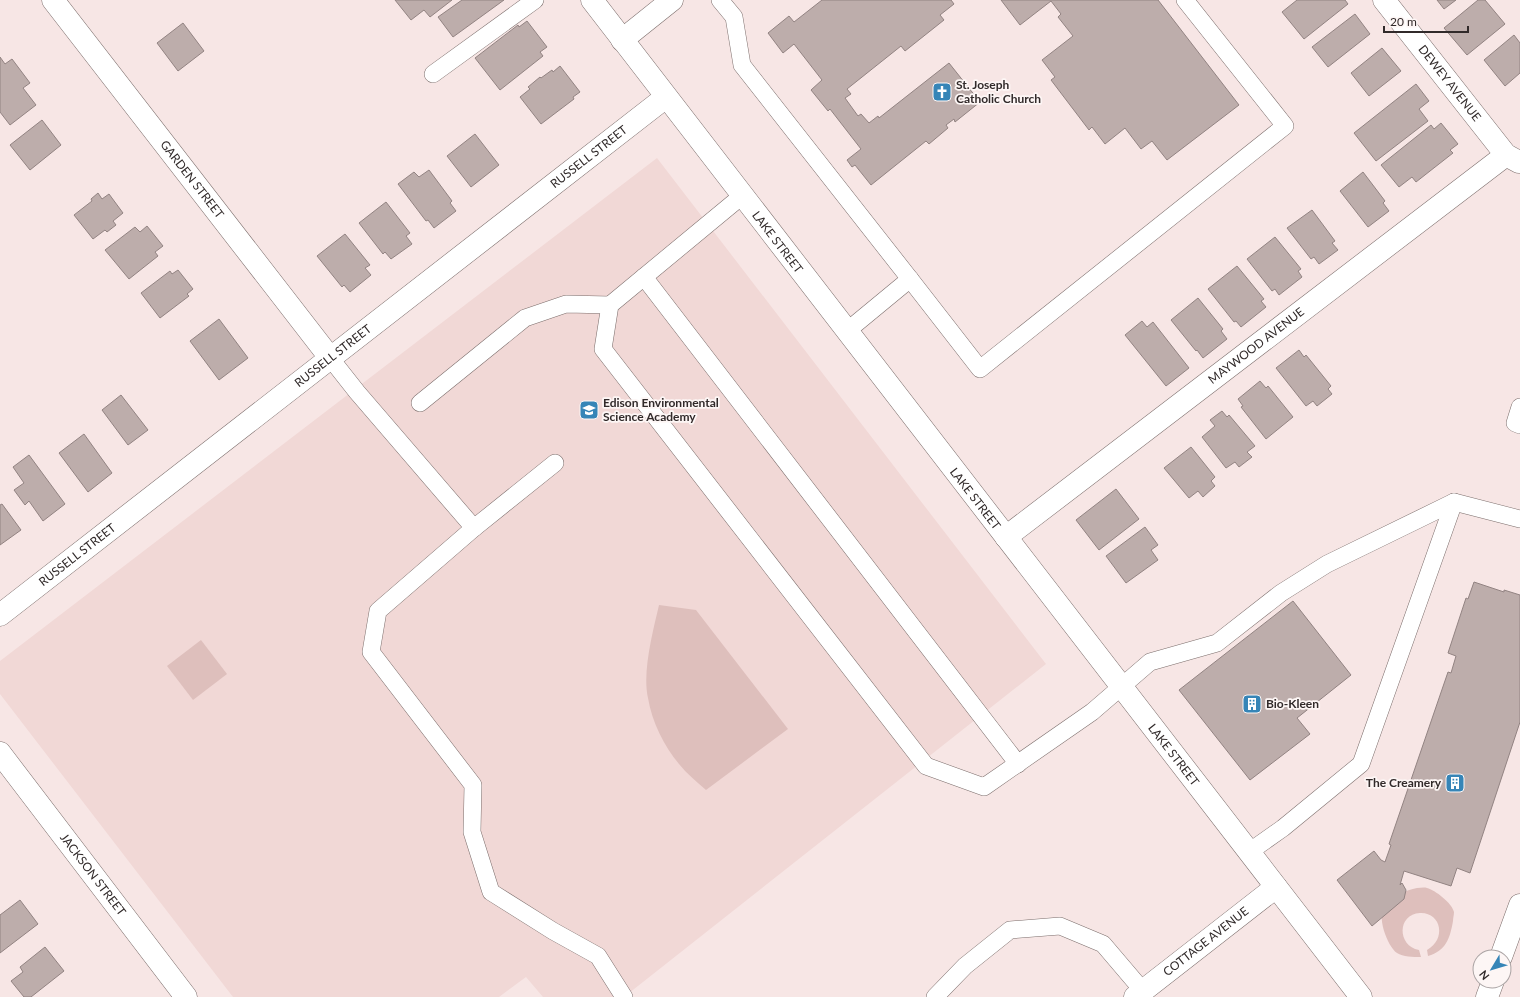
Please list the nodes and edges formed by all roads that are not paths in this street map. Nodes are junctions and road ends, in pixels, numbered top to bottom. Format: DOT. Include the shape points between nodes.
graph roads {
  1 [pos="53,0"];
  2 [pos="535,0"];
  3 [pos="592,0"];
  4 [pos="672,0"];
  5 [pos="720,0"];
  6 [pos="1185,0"];
  7 [pos="1384,0"];
  8 [pos="622,40"];
  9 [pos="433,74"];
  10 [pos="666,97"];
  11 [pos="1513,159"];
  12 [pos="742,195"];
  13 [pos="644,277"];
  14 [pos="910,279"];
  15 [pos="610,305"];
  16 [pos="847,331"];
  17 [pos="331,359"];
  18 [pos="420,403"];
  19 [pos="1520,407"];
  20 [pos="1520,425"];
  21 [pos="555,463"];
  22 [pos="1454,502"];
  23 [pos="1520,519"];
  24 [pos="474,528"];
  25 [pos="1006,538"];
  26 [pos="0,615"];
  27 [pos="1121,689"];
  28 [pos="0,753"];
  29 [pos="1018,764"];
  30 [pos="1249,852"];
  31 [pos="1276,887"];
  32 [pos="1520,905"];
  33 [pos="1504,949"];
  34 [pos="1139,994"];
  35 [pos="186,997"];
  36 [pos="624,997"];
  37 [pos="935,997"];
  38 [pos="1361,997"];
  1 -- 17 [label="street, GARDEN STREET"];
  2 -- 9 [label="lane"];
  3 -- 8 [label="street, LAKE STREET"];
  4 -- 8 [label="street"];
  5 -- 14 [label="lane" via="734,17 742,65"];
  6 -- 14 [label="lane" via="1285,126 980,369"];
  7 -- 11 [label="street, DEWEY AVENUE"];
  8 -- 10 [label="street, LAKE STREET"];
  10 -- 12 [label="street, LAKE STREET"];
  10 -- 17 [label="street, RUSSELL STREET"];
  11 -- 25 [label="street, MAYWOOD AVENUE"];
  12 -- 13 [label="lane"];
  12 -- 16 [label="street, LAKE STREET"];
  13 -- 15 [label="lane"];
  13 -- 29 [label="lane"];
  14 -- 16 [label="lane"];
  15 -- 18 [label="lane" via="566,304 524,318"];
  15 -- 29 [label="lane" via="603,348 926,766 984,787"];
  16 -- 25 [label="street, LAKE STREET"];
  17 -- 24 [label="lane" via="356,392"];
  17 -- 26 [label="street, RUSSELL STREET"];
  19 -- 20 [label="lane" via="1515,423"];
  21 -- 24 [label="lane"];
  22 -- 23 [label="lane"];
  22 -- 27 [label="lane" via="1327,564 1281,593 1217,643 1150,662"];
  22 -- 30 [label="lane" via="1360,764 1283,828"];
  24 -- 36 [label="lane" via="378,611 371,652 473,785 472,832 491,892 598,956"];
  25 -- 27 [label="street, LAKE STREET"];
  27 -- 29 [label="lane"];
  27 -- 30 [label="street, LAKE STREET"];
  28 -- 35 [label="street, JACKSON STREET"];
  30 -- 31 [label="street, LAKE STREET"];
  31 -- 34 [label="street, COTTAGE AVENUE"];
  31 -- 38 [label="street, LAKE STREET"];
  32 -- 33 [label="street"];
  34 -- 37 [label="lane" via="1103,944 1060,926 1010,930 965,966"];
}
